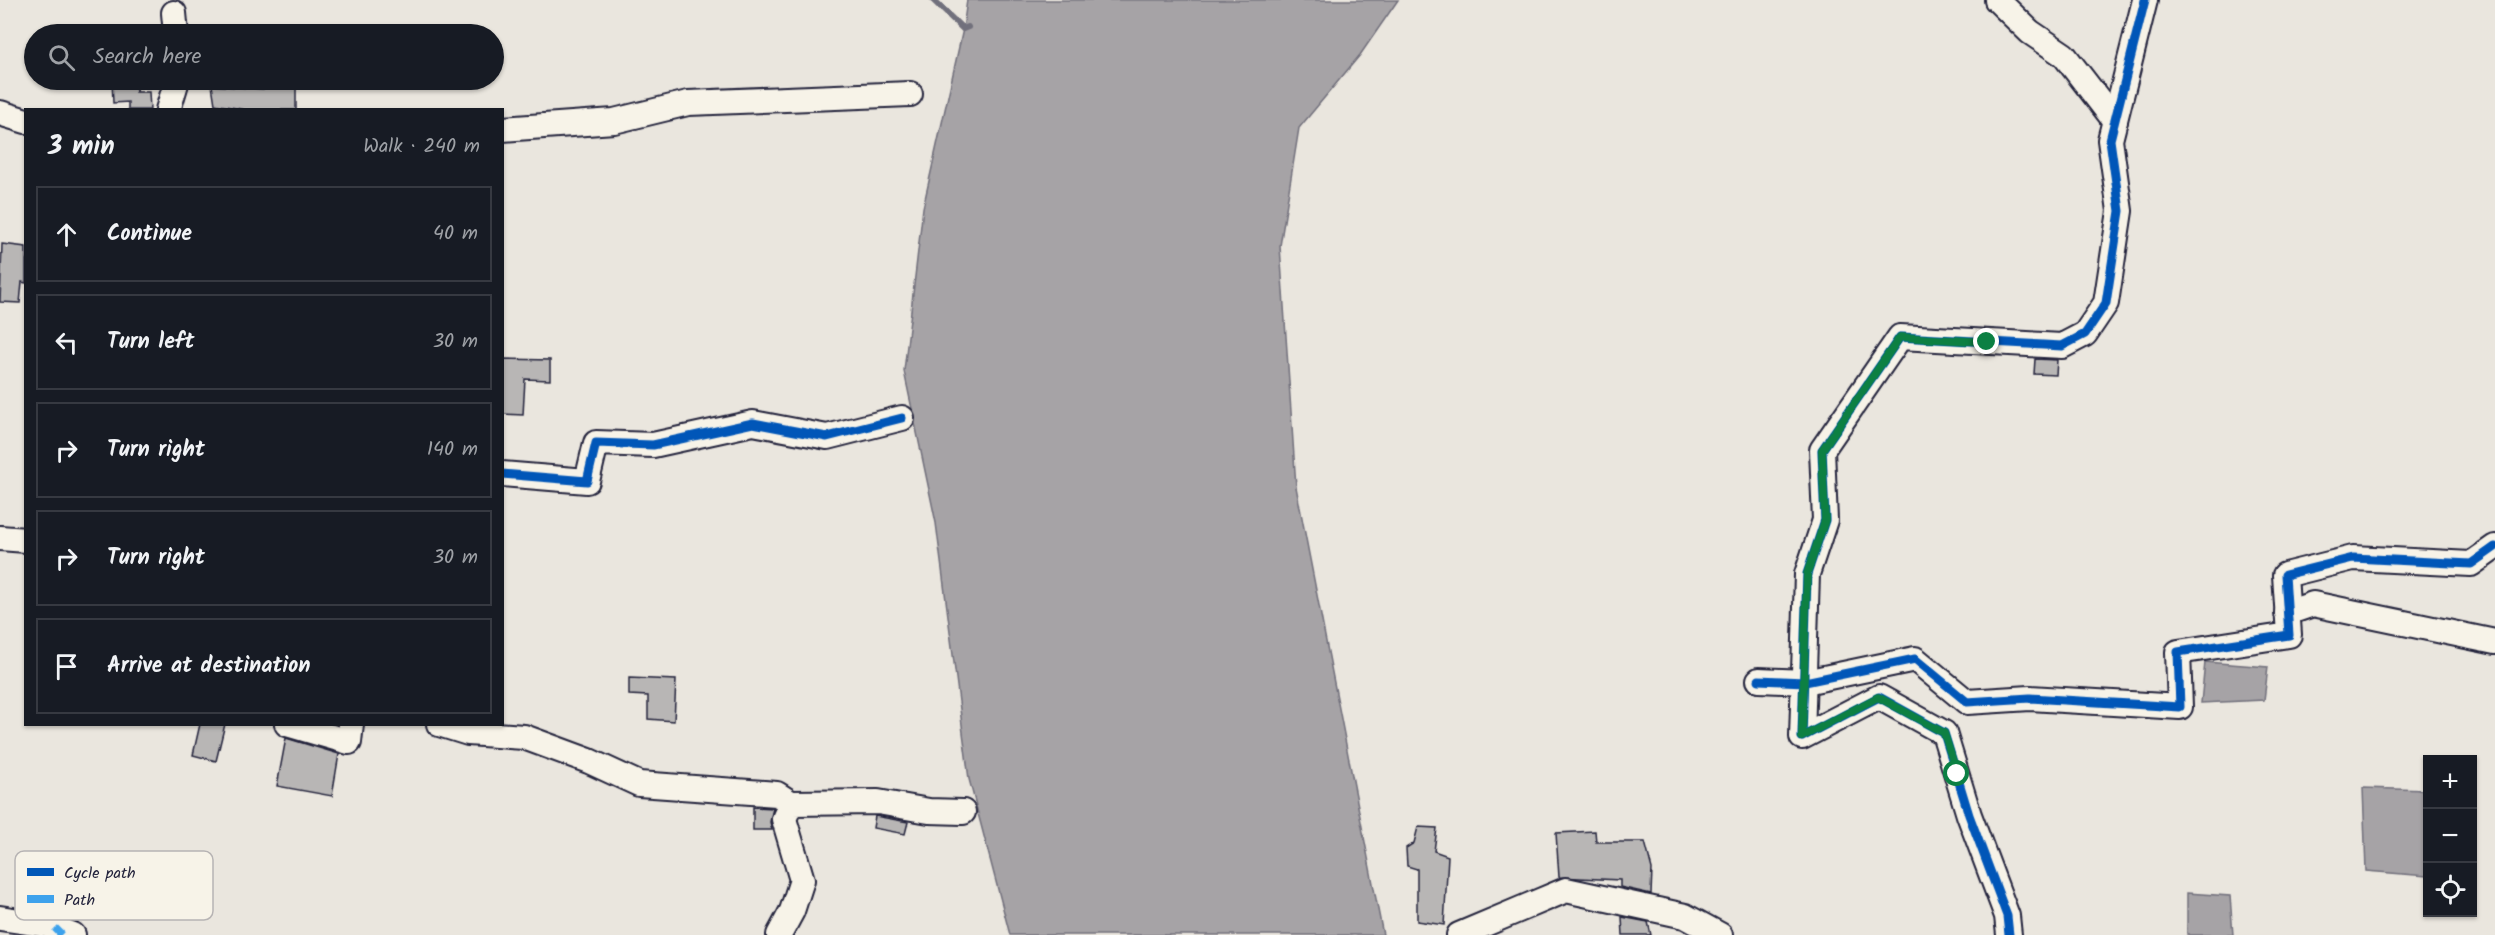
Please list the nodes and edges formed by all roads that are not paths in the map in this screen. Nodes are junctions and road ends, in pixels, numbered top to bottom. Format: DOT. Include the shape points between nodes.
graph roads {
  1 [pos="1997,0"];
  2 [pos="2145,0"];
  3 [pos="174,90"];
  4 [pos="910,94"];
  5 [pos="169,108"];
  6 [pos="0,113"];
  7 [pos="24,120"];
  8 [pos="2115,121"];
  9 [pos="504,129"];
  10 [pos="902,418"];
  11 [pos="504,474"];
  12 [pos="0,538"];
  13 [pos="24,540"];
  14 [pos="2495,547"];
  15 [pos="2287,613"];
  16 [pos="2495,642"];
  17 [pos="1759,680"];
  18 [pos="1804,682"];
  19 [pos="294,726"];
  20 [pos="351,726"];
  21 [pos="445,726"];
  22 [pos="791,803"];
  23 [pos="963,812"];
  24 [pos="0,918"];
  25 [pos="73,935"];
  26 [pos="779,935"];
  27 [pos="1459,935"];
  28 [pos="1720,935"];
  29 [pos="2010,935"];
  1 -- 8 [label="street" via="2030,32 2064,55"];
  2 -- 8 [label="street"];
  3 -- 5 [label="street"];
  4 -- 9 [label="street" via="688,103 614,121"];
  6 -- 7 [label="street"];
  8 -- 18 [label="street" via="2110,140 2120,211 2106,303 2085,334 2062,346 1900,337 1822,450 1825,520 1807,574"];
  10 -- 11 [label="street" via="827,437 753,423 653,445 596,443 586,481"];
  12 -- 13 [label="street"];
  14 -- 15 [label="street" via="2471,564 2353,558 2284,575"];
  15 -- 16 [label="street" via="2313,604"];
  15 -- 18 [label="street" via="2289,635 2178,651 2180,707 2030,698 1967,702 1915,658"];
  17 -- 18 [label="street"];
  18 -- 29 [label="street" via="1802,737 1878,697 1944,733 1969,815 2007,916"];
  19 -- 20 [label="street" via="350,742"];
  21 -- 22 [label="street" via="468,733 524,737 589,760 639,784 777,794"];
  22 -- 23 [label="street" via="878,802"];
  22 -- 26 [label="street" via="784,819 802,880"];
  24 -- 25 [label="street" via="47,925"];
  27 -- 28 [label="street" via="1566,890 1685,916"];
}
